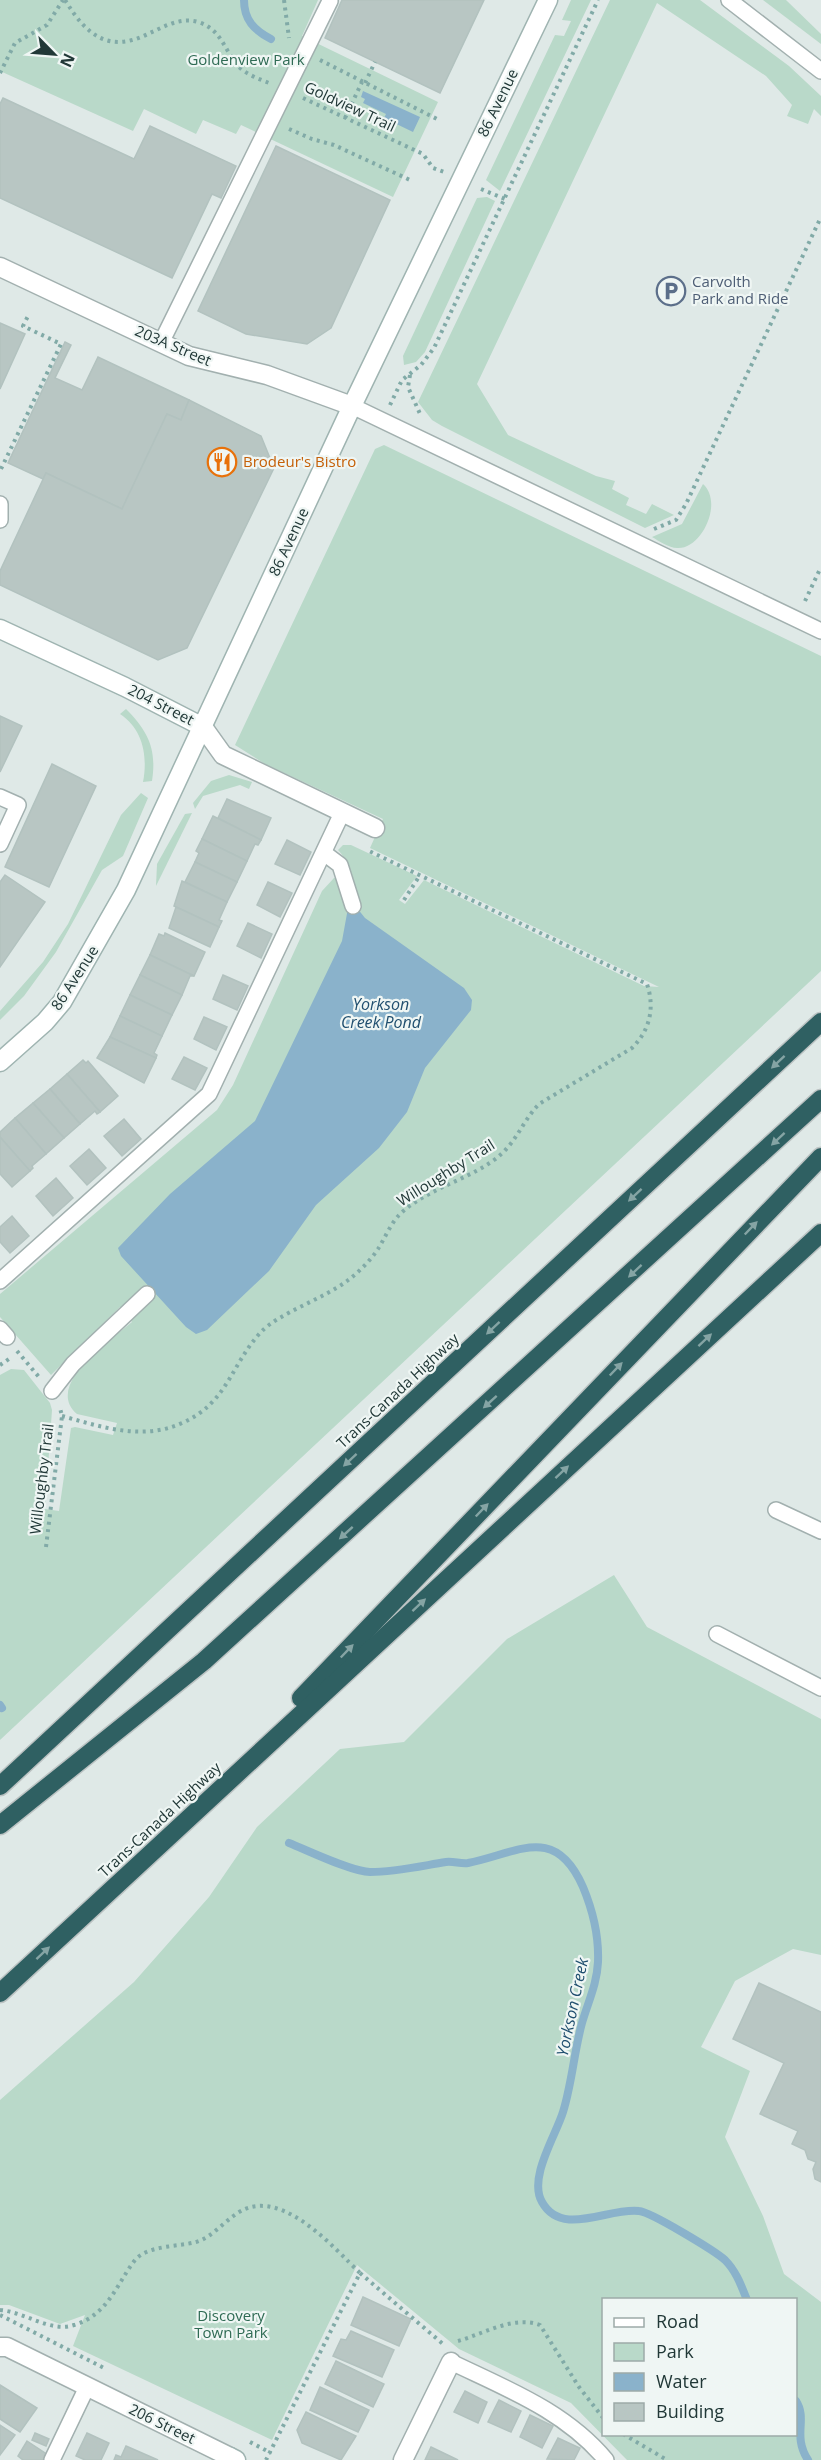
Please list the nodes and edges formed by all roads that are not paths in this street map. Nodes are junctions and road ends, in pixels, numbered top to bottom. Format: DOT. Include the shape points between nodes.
graph roads {
  1 [pos="548,0"];
  2 [pos="729,0"];
  3 [pos="330,1"];
  4 [pos="821,71"];
  5 [pos="0,267"];
  6 [pos="160,343"];
  7 [pos="352,406"];
  8 [pos="0,504"];
  9 [pos="0,520"];
  10 [pos="0,629"];
  11 [pos="821,631"];
  12 [pos="203,727"];
  13 [pos="0,796"];
  14 [pos="342,813"];
  15 [pos="375,828"];
  16 [pos="0,844"];
  17 [pos="324,853"];
  18 [pos="353,906"];
  19 [pos="821,1022"];
  20 [pos="0,1062"];
  21 [pos="821,1099"];
  22 [pos="821,1157"];
  23 [pos="821,1233"];
  24 [pos="0,1281"];
  25 [pos="147,1294"];
  26 [pos="52,1391"];
  27 [pos="776,1510"];
  28 [pos="821,1531"];
  29 [pos="717,1634"];
  30 [pos="821,1688"];
  31 [pos="0,1786"];
  32 [pos="0,1824"];
  33 [pos="176,1830"];
  34 [pos="0,1993"];
  35 [pos="0,2347"];
  36 [pos="451,2362"];
  37 [pos="87,2387"];
  38 [pos="232,2459"];
  39 [pos="52,2460"];
  40 [pos="403,2460"];
  41 [pos="606,2460"];
  1 -- 7 [label="street, 86 Avenue"];
  2 -- 4 [label="lane"];
  3 -- 6 [label="lane"];
  5 -- 6 [label="street, 203A Street"];
  6 -- 7 [label="street, 203A Street" via="213,364 267,375"];
  7 -- 11 [label="lane"];
  7 -- 12 [label="street, 86 Avenue"];
  8 -- 9 [label="lane"];
  10 -- 12 [label="street, 204 Street"];
  12 -- 14 [label="street, 204 Street" via="223,755"];
  12 -- 20 [label="street, 86 Avenue" via="126,890 67,995 45,1022"];
  13 -- 16 [label="lane" via="18,805"];
  14 -- 15 [label="street, 204 Street"];
  14 -- 17 [label="lane"];
  17 -- 18 [label="lane" via="340,865"];
  17 -- 24 [label="lane" via="209,1094"];
  19 -- 31 [label="highway, Trans-Canada Highway, one-way"];
  21 -- 32 [label="highway, one-way" via="204,1661"];
  33 -- 22 [label="highway, one-way"];
  33 -- 23 [label="highway, Trans-Canada Highway, one-way"];
  25 -- 26 [label="lane" via="73,1364"];
  27 -- 28 [label="lane"];
  29 -- 30 [label="lane"];
  34 -- 33 [label="highway, Trans-Canada Highway, one-way"];
  35 -- 37 [label="street, 206 Street"];
  36 -- 40 [label="street"];
  36 -- 41 [label="lane" via="545,2406"];
  37 -- 38 [label="street, 206 Street"];
  37 -- 39 [label="lane"];
}
